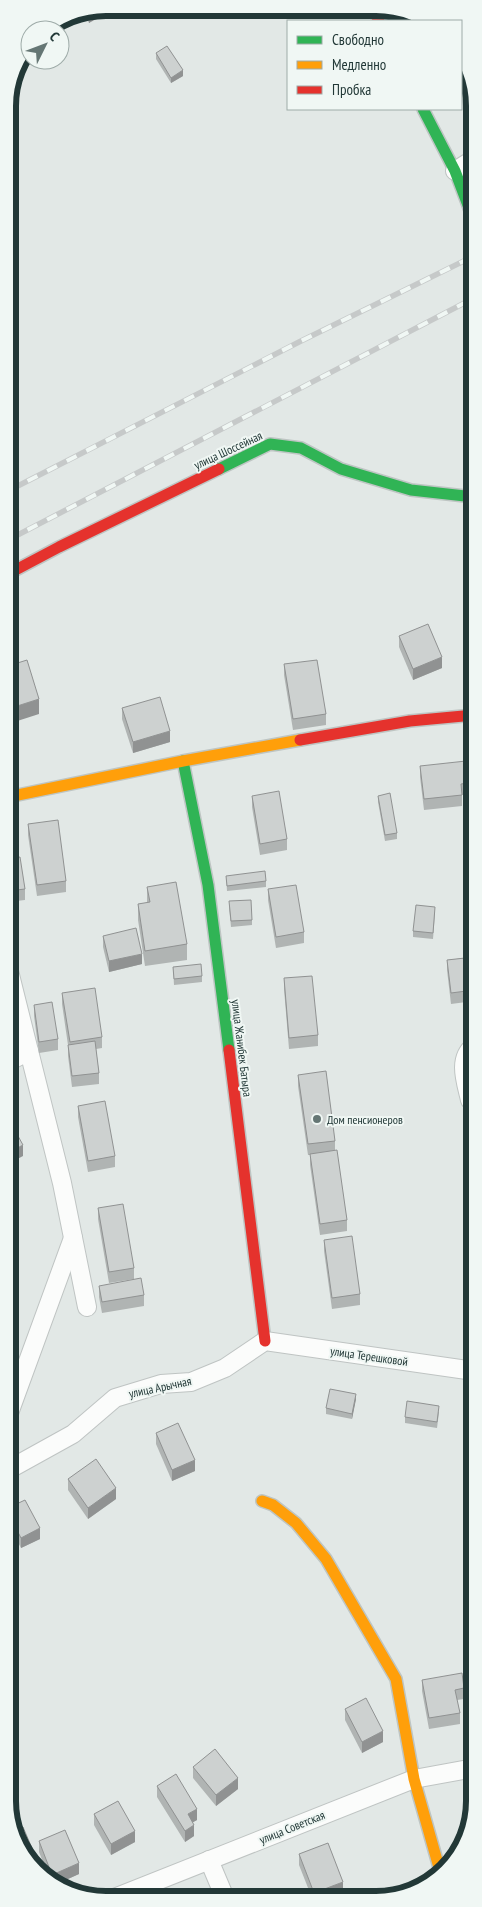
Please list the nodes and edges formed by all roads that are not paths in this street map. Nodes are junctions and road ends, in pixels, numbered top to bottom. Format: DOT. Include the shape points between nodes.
graph roads {
  1 [pos="424,110"];
  2 [pos="466,164"];
  3 [pos="455,171"];
  4 [pos="466,200"];
  5 [pos="466,496"];
  6 [pos="16,570"];
  7 [pos="466,716"];
  8 [pos="183,761"];
  9 [pos="16,795"];
  10 [pos="16,999"];
  11 [pos="29,1051"];
  12 [pos="466,1055"];
  13 [pos="16,1058"];
  14 [pos="466,1080"];
  15 [pos="73,1238"];
  16 [pos="87,1307"];
  17 [pos="264,1341"];
  18 [pos="466,1370"];
  19 [pos="16,1394"];
  20 [pos="16,1466"];
  21 [pos="262,1500"];
  22 [pos="466,1769"];
  23 [pos="414,1779"];
  24 [pos="209,1860"];
  25 [pos="438,1865"];
  26 [pos="132,1891"];
  27 [pos="222,1891"];
  1 -- 3 [label="street"];
  2 -- 3 [label="street"];
  3 -- 4 [label="street"];
  5 -- 6 [label="street, улица Шоссейная" via="411,490 341,470 301,448 270,444"];
  7 -- 8 [label="street" via="410,721"];
  8 -- 9 [label="street"];
  8 -- 17 [label="street, улица Жанибек Батыра" via="208,885"];
  10 -- 11 [label="street"];
  11 -- 13 [label="street"];
  11 -- 15 [label="street"];
  12 -- 14 [label="street"];
  15 -- 16 [label="street"];
  15 -- 19 [label="street"];
  17 -- 18 [label="street, улица Терешковой"];
  17 -- 20 [label="street, улица Арычная" via="225,1368 191,1382 161,1384 115,1398 72,1434"];
  21 -- 23 [label="street" via="296,1523 326,1560 396,1679"];
  22 -- 23 [label="street, улица Советская"];
  23 -- 24 [label="street, улица Советская"];
  23 -- 25 [label="street"];
  24 -- 26 [label="street, улица Советская"];
  24 -- 27 [label="street"];
}
